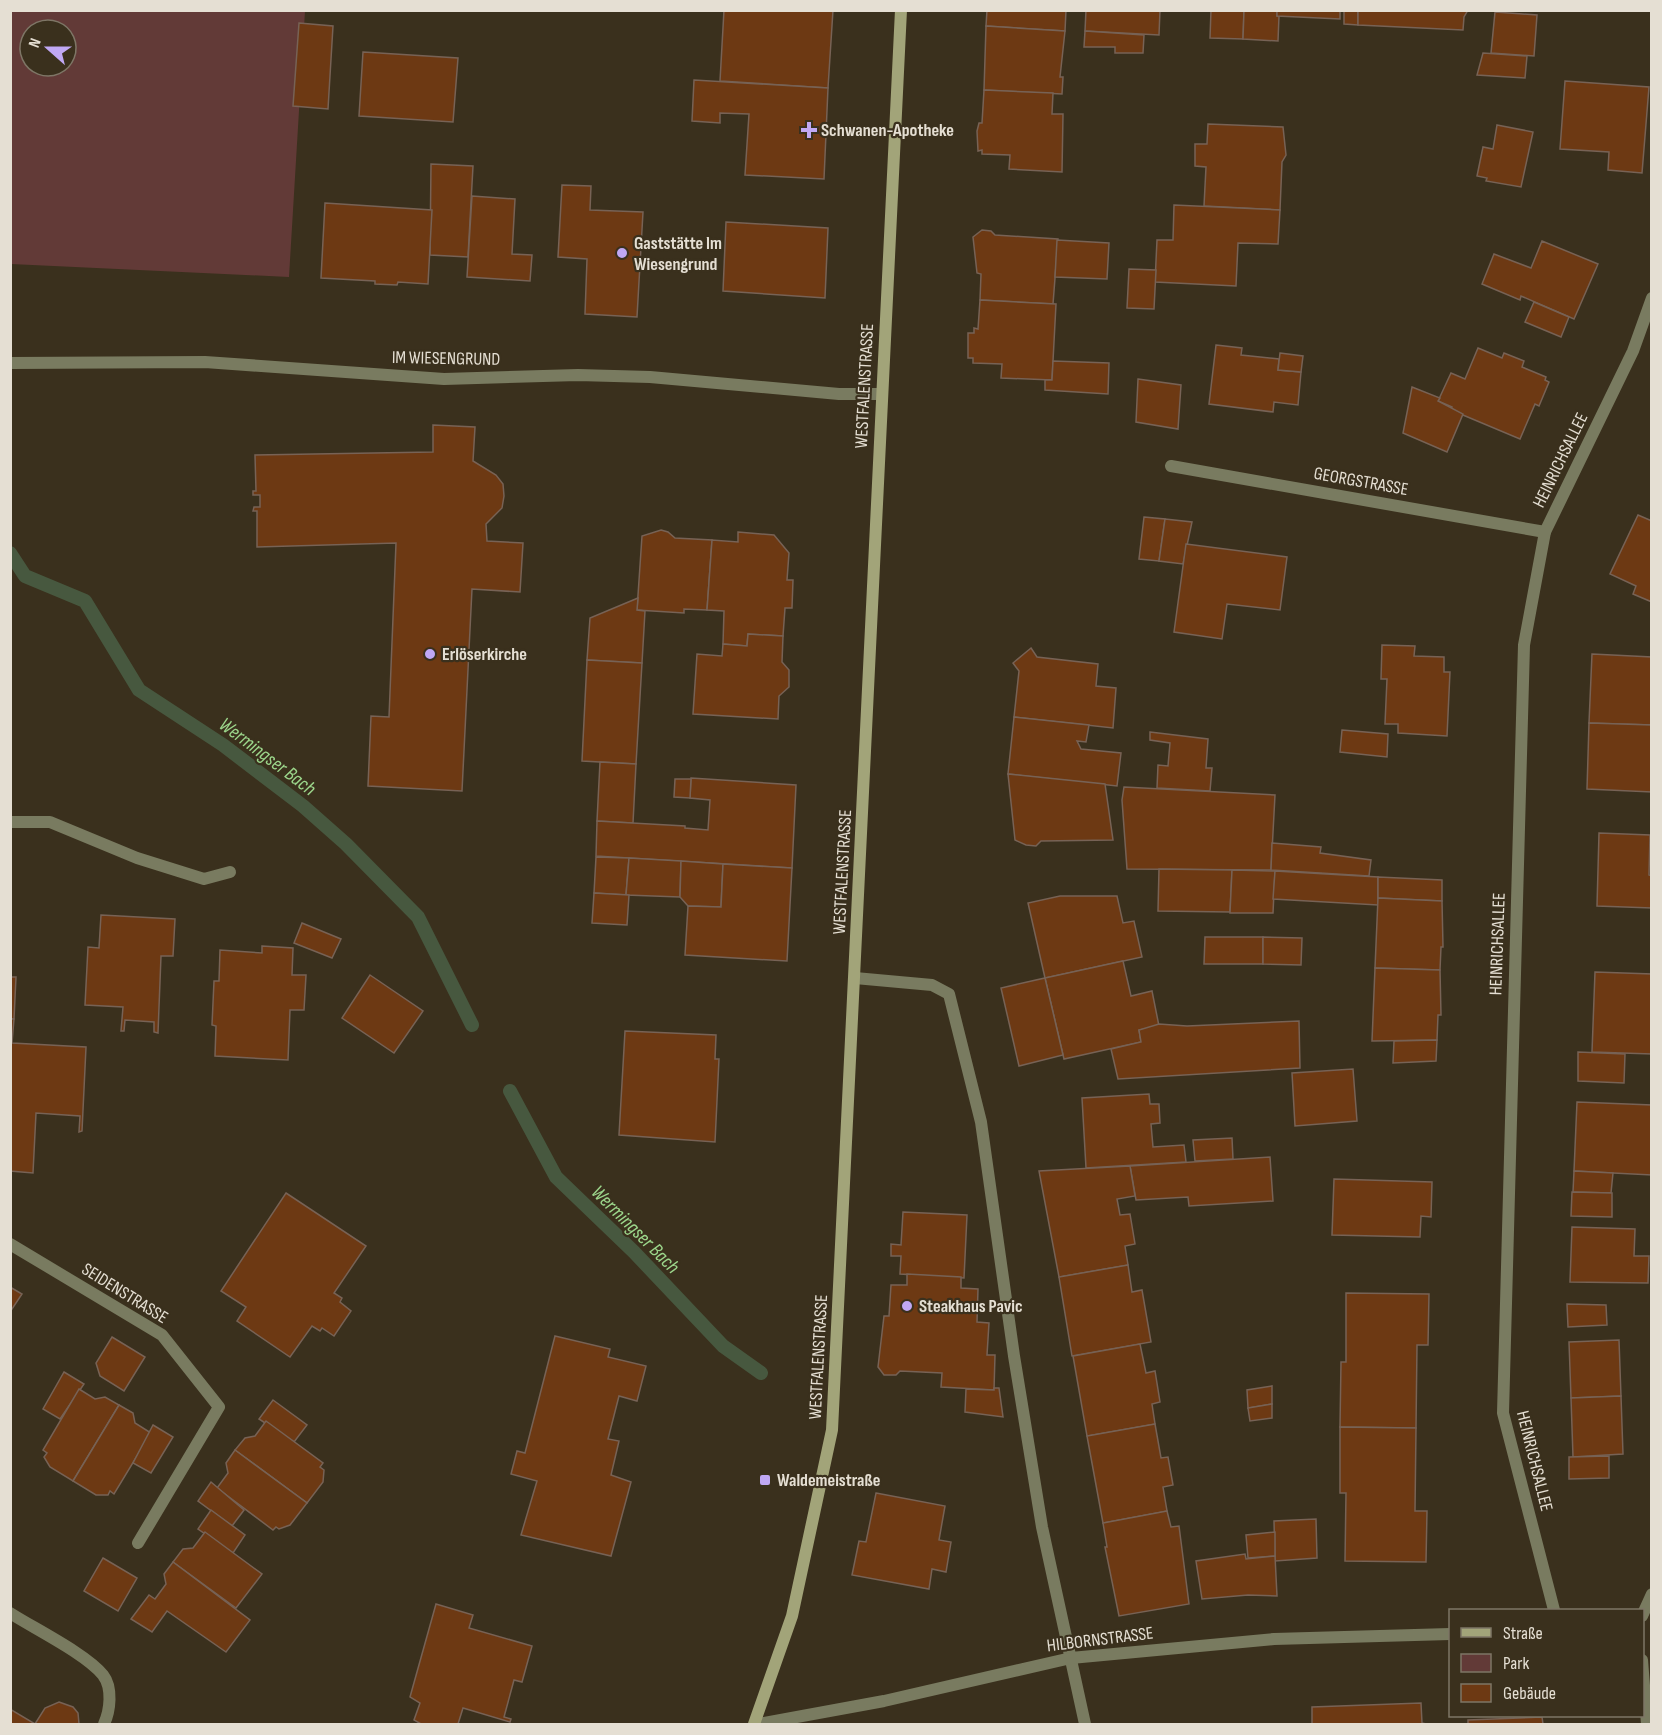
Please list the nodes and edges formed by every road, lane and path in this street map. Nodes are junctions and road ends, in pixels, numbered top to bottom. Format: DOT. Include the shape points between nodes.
graph roads {
  1 [pos="901,10"];
  2 [pos="1652,298"];
  3 [pos="10,363"];
  4 [pos="881,394"];
  5 [pos="1171,466"];
  6 [pos="1545,532"];
  7 [pos="10,822"];
  8 [pos="230,872"];
  9 [pos="855,978"];
  10 [pos="10,1244"];
  11 [pos="138,1543"];
  12 [pos="1652,1594"];
  13 [pos="1553,1609"];
  14 [pos="1644,1612"];
  15 [pos="10,1613"];
  16 [pos="1449,1634"];
  17 [pos="1071,1658"];
  18 [pos="1644,1686"];
  19 [pos="104,1725"];
  20 [pos="754,1725"];
  21 [pos="759,1725"];
  22 [pos="1085,1725"];
  23 [pos="1647,1725"];
  1 -- 4 [label="main road, WESTFALENSTRASSE"];
  2 -- 6 [label="street, HEINRICHSALLEE" via="1633,351"];
  3 -- 4 [label="street, IM WIESENGRUND" via="205,362 444,379 650,377 839,394"];
  4 -- 9 [label="main road, WESTFALENSTRASSE"];
  5 -- 6 [label="street, GEORGSTRASSE"];
  6 -- 13 [label="street, HEINRICHSALLEE" via="1524,645 1503,1413"];
  7 -- 8 [label="street" via="50,822 137,858 204,879"];
  9 -- 17 [label="street" via="932,985 949,994 981,1122 1038,1505"];
  9 -- 20 [label="main road, WESTFALENSTRASSE" via="832,1430 792,1616"];
  10 -- 11 [label="street, SEIDENSTRASSE" via="162,1335 219,1407"];
  12 -- 14 [label="street"];
  15 -- 19 [label="street" via="92,1664 105,1677 110,1695"];
  16 -- 17 [label="street, HILBORNSTRASSE" via="1274,1639"];
  17 -- 21 [label="street, HILBORNSTRASSE"];
  17 -- 22 [label="street"];
  18 -- 23 [label="street"];
}
